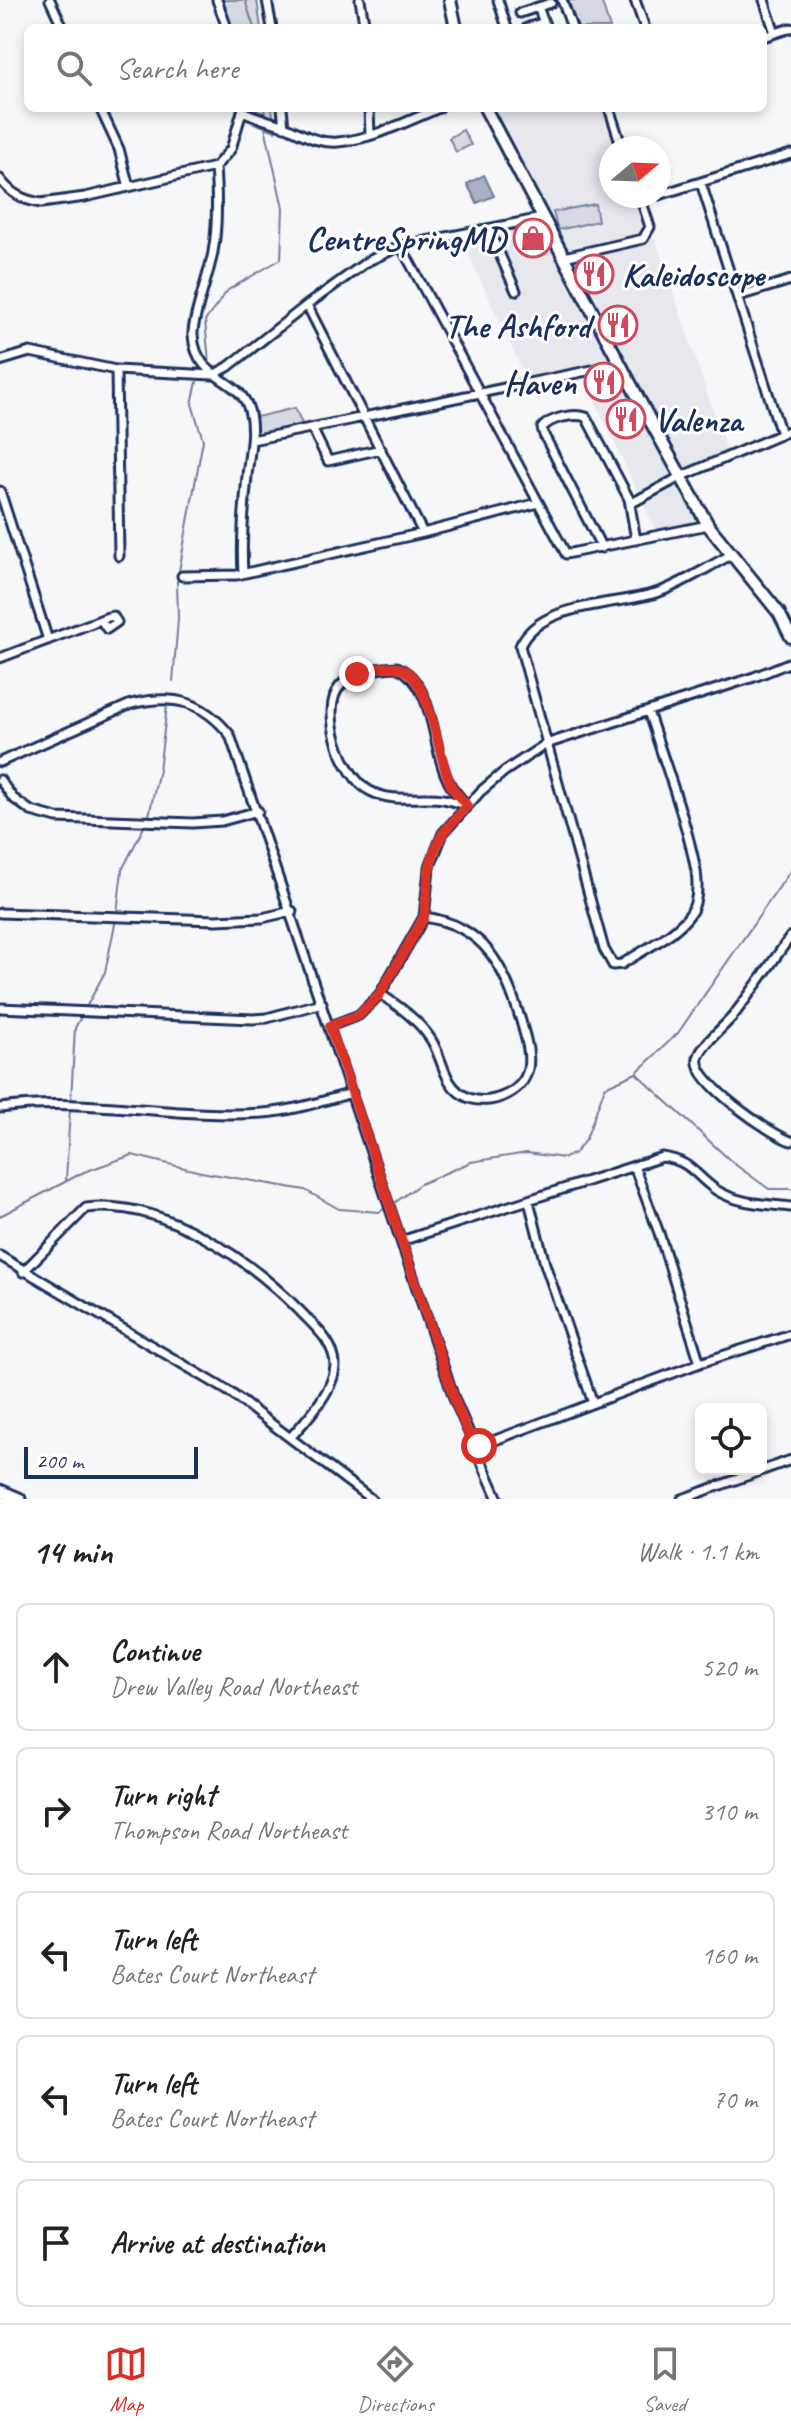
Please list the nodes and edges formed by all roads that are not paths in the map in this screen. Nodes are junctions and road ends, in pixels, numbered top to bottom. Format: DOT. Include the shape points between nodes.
graph roads {
  1 [pos="50,0"];
  2 [pos="217,0"];
  3 [pos="267,0"];
  4 [pos="360,0"];
  5 [pos="450,0"];
  6 [pos="498,0"];
  7 [pos="562,0"];
  8 [pos="635,0"];
  9 [pos="764,0"];
  10 [pos="551,3"];
  11 [pos="538,7"];
  12 [pos="520,13"];
  13 [pos="61,24"];
  14 [pos="226,24"];
  15 [pos="271,24"];
  16 [pos="364,24"];
  17 [pos="455,24"];
  18 [pos="506,24"];
  19 [pos="545,24"];
  20 [pos="571,24"];
  21 [pos="644,24"];
  22 [pos="791,28"];
  23 [pos="775,33"];
  24 [pos="767,36"];
  25 [pos="102,112"];
  26 [pos="242,112"];
  27 [pos="247,112"];
  28 [pos="282,112"];
  29 [pos="369,112"];
  30 [pos="429,112"];
  31 [pos="487,112"];
  32 [pos="610,112"];
  33 [pos="284,127"];
  34 [pos="370,135"];
  35 [pos="618,136"];
  36 [pos="791,154"];
  37 [pos="215,167"];
  38 [pos="0,179"];
  39 [pos="701,183"];
  40 [pos="129,187"];
  41 [pos="671,192"];
  42 [pos="644,208"];
  43 [pos="542,218"];
  44 [pos="489,230"];
  45 [pos="401,246"];
  46 [pos="564,257"];
  47 [pos="791,280"];
  48 [pos="516,291"];
  49 [pos="739,296"];
  50 [pos="307,305"];
  51 [pos="0,361"];
  52 [pos="621,364"];
  53 [pos="116,370"];
  54 [pos="213,375"];
  55 [pos="481,394"];
  56 [pos="365,417"];
  57 [pos="312,428"];
  58 [pos="791,430"];
  59 [pos="781,434"];
  60 [pos="252,440"];
  61 [pos="381,449"];
  62 [pos="680,477"];
  63 [pos="0,491"];
  64 [pos="538,503"];
  65 [pos="630,504"];
  66 [pos="708,525"];
  67 [pos="423,533"];
  68 [pos="636,540"];
  69 [pos="602,548"];
  70 [pos="731,555"];
  71 [pos="119,556"];
  72 [pos="243,573"];
  73 [pos="182,576"];
  74 [pos="101,620"];
  75 [pos="791,637"];
  76 [pos="48,640"];
  77 [pos="0,658"];
  78 [pos="791,662"];
  79 [pos="648,711"];
  80 [pos="546,744"];
  81 [pos="0,762"];
  82 [pos="0,780"];
  83 [pos="467,806"];
  84 [pos="258,811"];
  85 [pos="292,911"];
  86 [pos="0,913"];
  87 [pos="424,917"];
  88 [pos="791,936"];
  89 [pos="380,994"];
  90 [pos="322,1003"];
  91 [pos="0,1008"];
  92 [pos="330,1026"];
  93 [pos="352,1093"];
  94 [pos="0,1108"];
  95 [pos="791,1141"];
  96 [pos="634,1166"];
  97 [pos="529,1201"];
  98 [pos="791,1207"];
  99 [pos="401,1241"];
  100 [pos="0,1256"];
  101 [pos="23,1272"];
  102 [pos="791,1334"];
  103 [pos="700,1363"];
  104 [pos="593,1403"];
  105 [pos="290,1438"];
  106 [pos="474,1448"];
  107 [pos="791,1460"];
  108 [pos="0,1491"];
  109 [pos="19,1499"];
  110 [pos="371,1499"];
  111 [pos="498,1499"];
  112 [pos="682,1499"];
  1 -- 13 [label="street"];
  2 -- 14 [label="street"];
  3 -- 15 [label="street"];
  4 -- 16 [label="street"];
  5 -- 17 [label="street"];
  6 -- 18 [label="street"];
  7 -- 20 [label="street"];
  8 -- 21 [label="street"];
  9 -- 23 [label="street"];
  10 -- 11 [label="street"];
  11 -- 12 [label="street"];
  11 -- 19 [label="street"];
  22 -- 23 [label="street"];
  23 -- 24 [label="street"];
  25 -- 40 [label="street"];
  26 -- 37 [label="street" via="231,149"];
  27 -- 33 [label="street"];
  28 -- 33 [label="street"];
  29 -- 34 [label="street"];
  30 -- 34 [label="street"];
  31 -- 43 [label="street"];
  32 -- 35 [label="street"];
  33 -- 34 [label="street" via="325,141"];
  36 -- 39 [label="street"];
  37 -- 40 [label="street"];
  37 -- 54 [label="street" via="214,251 193,334 200,360"];
  38 -- 40 [label="street" via="23,200 41,203"];
  39 -- 41 [label="street"];
  39 -- 49 [label="street"];
  42 -- 46 [label="street" via="650,227 643,239"];
  43 -- 44 [label="street"];
  43 -- 46 [label="street"];
  44 -- 45 [label="street"];
  44 -- 48 [label="street"];
  45 -- 50 [label="street" via="350,273"];
  45 -- 55 [label="street"];
  46 -- 52 [label="street"];
  47 -- 49 [label="street"];
  49 -- 59 [label="street"];
  50 -- 54 [label="street"];
  50 -- 56 [label="street"];
  51 -- 53 [label="street" via="30,352"];
  52 -- 55 [label="street"];
  52 -- 62 [label="street"];
  53 -- 54 [label="street"];
  53 -- 71 [label="street"];
  54 -- 60 [label="street" via="241,394 249,408"];
  55 -- 56 [label="street"];
  55 -- 64 [label="street"];
  56 -- 57 [label="street"];
  56 -- 61 [label="street"];
  57 -- 60 [label="street"];
  57 -- 61 [label="street" via="328,461"];
  58 -- 59 [label="street"];
  59 -- 62 [label="street"];
  60 -- 72 [label="street"];
  61 -- 67 [label="street"];
  62 -- 65 [label="street"];
  62 -- 66 [label="street"];
  63 -- 76 [label="street"];
  64 -- 67 [label="street"];
  64 -- 69 [label="street" via="566,554"];
  65 -- 68 [label="street"];
  65 -- 69 [label="street" via="586,417 546,423 544,435"];
  66 -- 68 [label="street"];
  66 -- 70 [label="street"];
  67 -- 72 [label="street"];
  68 -- 69 [label="street"];
  70 -- 75 [label="street" via="779,613"];
  70 -- 80 [label="street" via="656,593 560,613 524,637 520,646"];
  72 -- 73 [label="street"];
  74 -- 76 [label="street"];
  76 -- 77 [label="street"];
  78 -- 79 [label="street"];
  79 -- 80 [label="street"];
  79 -- 80 [label="street" via="688,841 697,891 688,917 622,964 613,965 601,937"];
  80 -- 83 [label="street" via="505,771"];
  81 -- 84 [label="street" via="131,704 171,698 221,723"];
  82 -- 84 [label="street" via="31,811 57,818 193,823"];
  83 -- 83 [label="street" via="450,785 424,697 407,671 376,668 337,689 333,727 354,779 388,798 442,799"];
  83 -- 87 [label="street" via="434,852"];
  84 -- 85 [label="street"];
  85 -- 86 [label="street" via="216,920"];
  85 -- 90 [label="street"];
  87 -- 89 [label="street"];
  87 -- 89 [label="street" via="460,927 499,965 525,1035 526,1076 495,1099 469,1098 447,1079 433,1041 419,1023"];
  88 -- 95 [label="street" via="698,1057 705,1078 721,1095 776,1136"];
  89 -- 92 [label="street" via="359,1015"];
  90 -- 91 [label="street" via="253,1019"];
  90 -- 92 [label="street"];
  92 -- 93 [label="street"];
  93 -- 94 [label="street" via="265,1113"];
  93 -- 99 [label="street"];
  96 -- 97 [label="street"];
  96 -- 98 [label="street" via="662,1157 676,1159 737,1200"];
  96 -- 103 [label="street"];
  97 -- 99 [label="street"];
  97 -- 104 [label="street"];
  99 -- 106 [label="street"];
  100 -- 101 [label="street"];
  101 -- 105 [label="street" via="191,1367"];
  101 -- 105 [label="street" via="86,1208 100,1207 197,1233 241,1259 317,1329 334,1356 335,1371 320,1403"];
  102 -- 103 [label="street"];
  103 -- 104 [label="street"];
  104 -- 106 [label="street"];
  105 -- 110 [label="street"];
  106 -- 111 [label="street"];
  107 -- 112 [label="street"];
  108 -- 109 [label="main road"];
}
